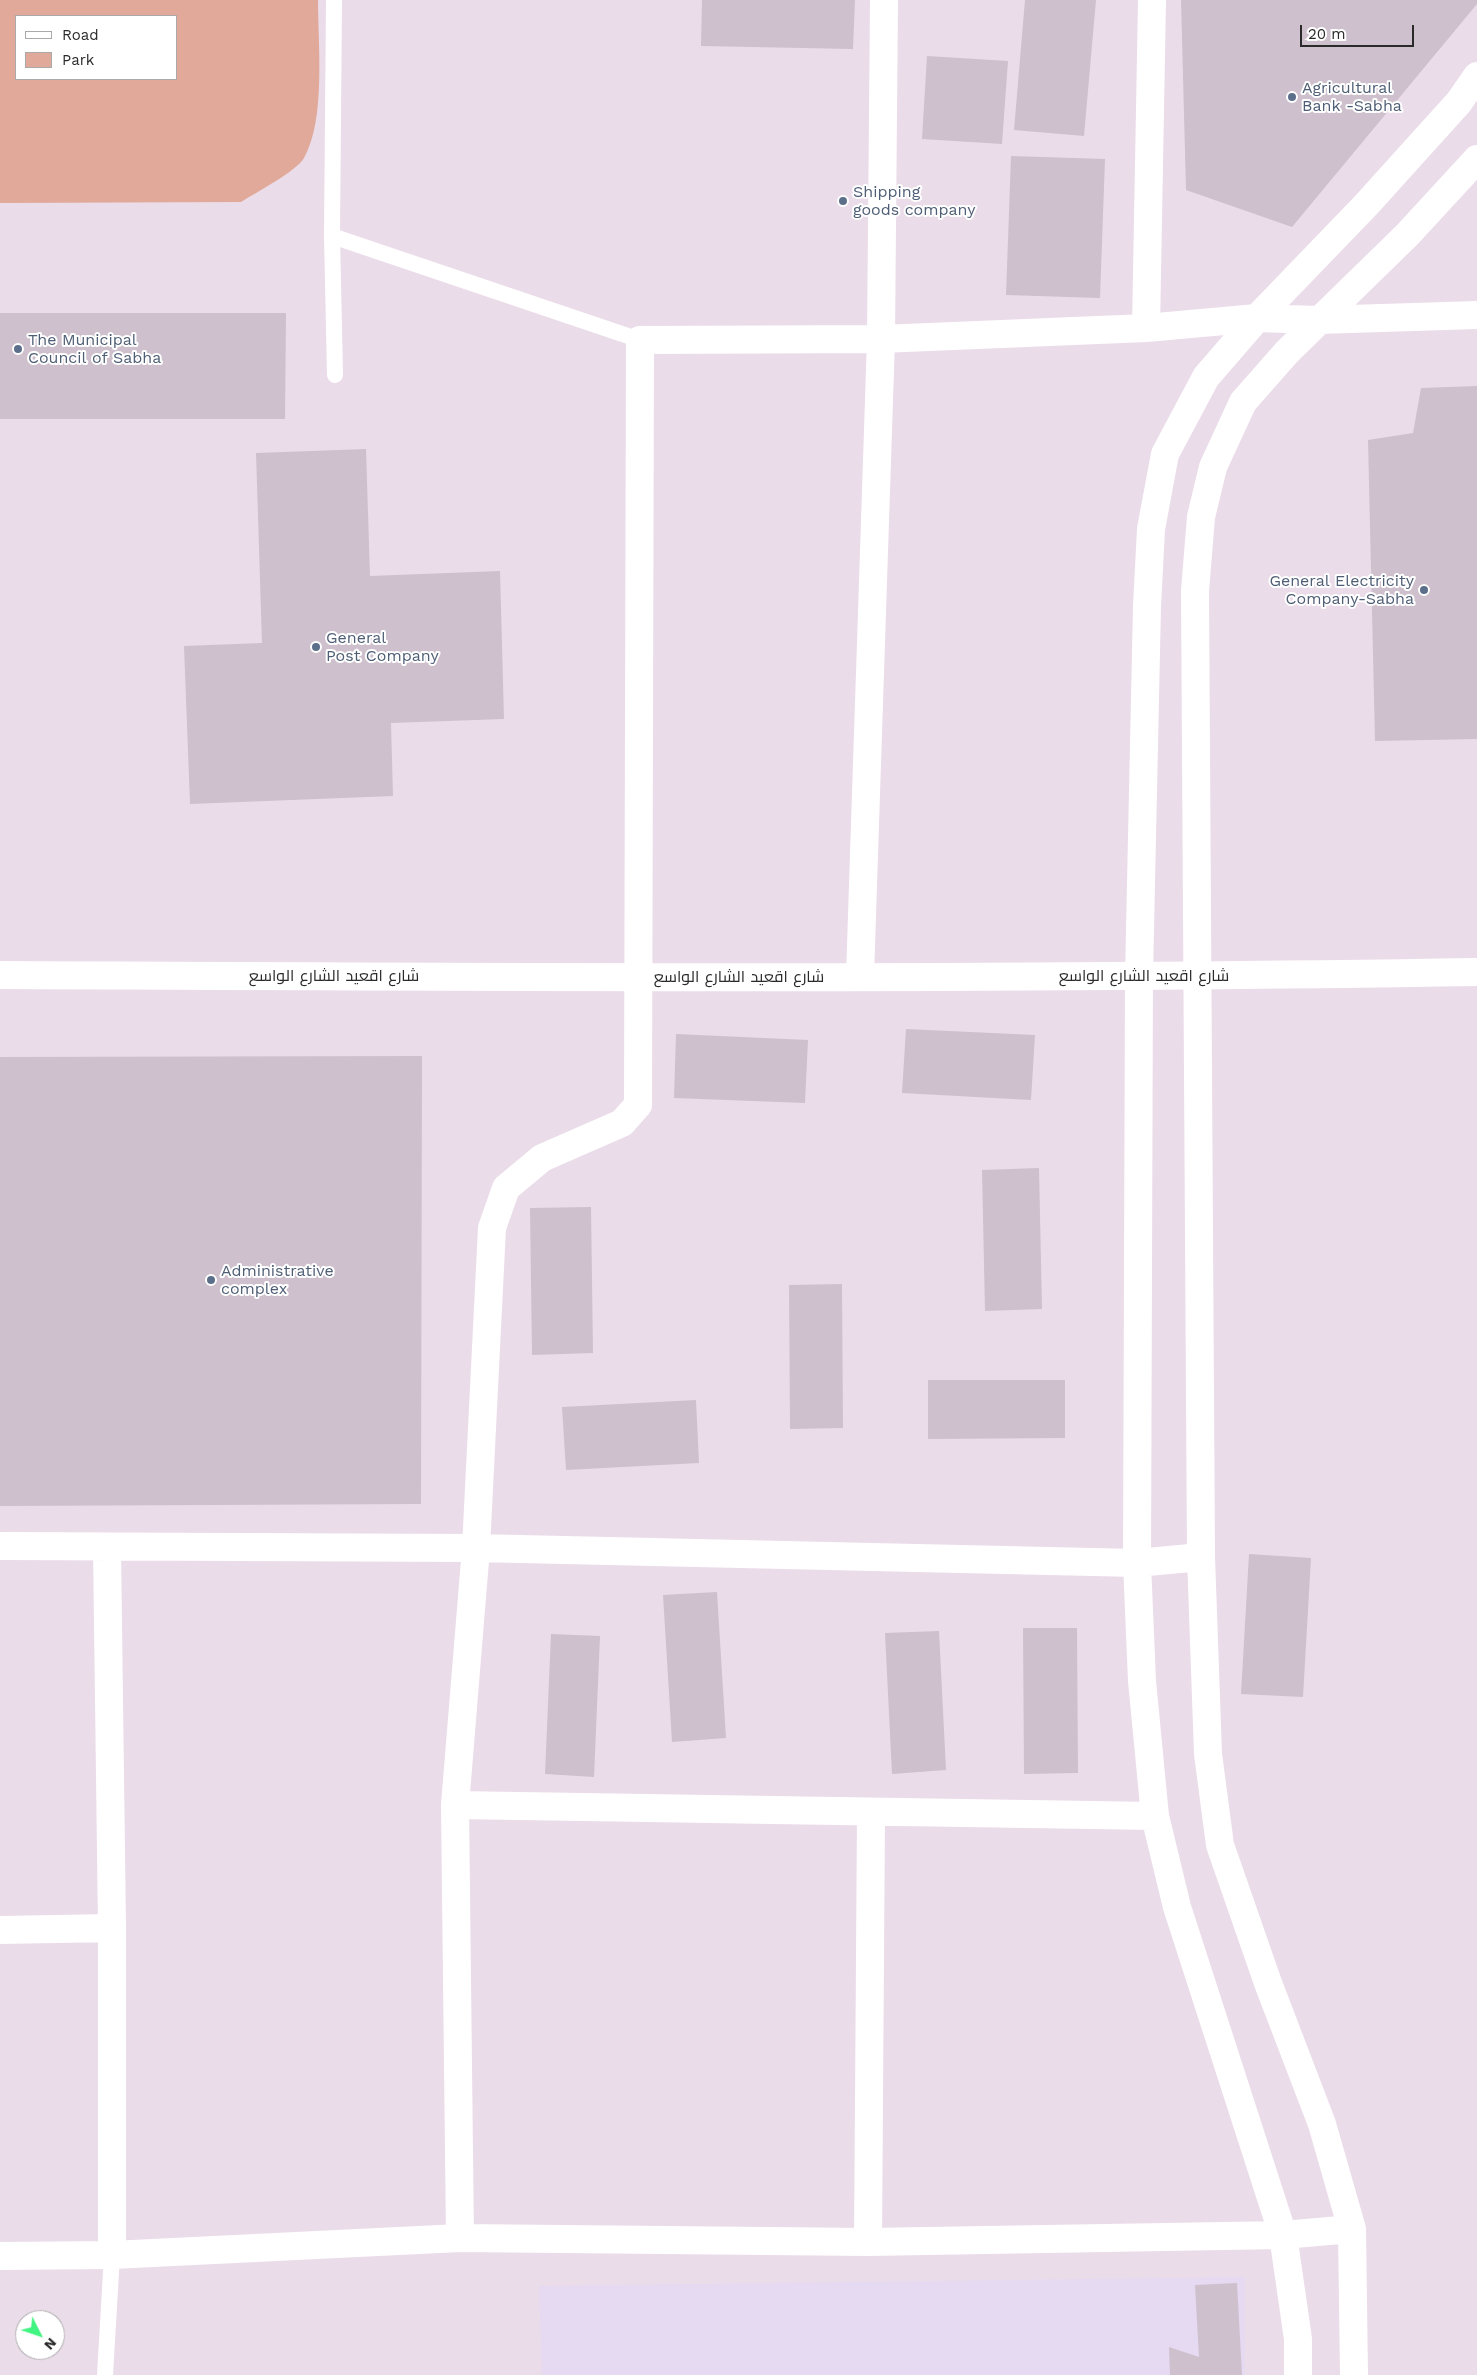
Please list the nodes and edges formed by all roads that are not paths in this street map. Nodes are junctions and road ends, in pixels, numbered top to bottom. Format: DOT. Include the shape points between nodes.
graph roads {
  1 [pos="334,0"];
  2 [pos="884,0"];
  3 [pos="1152,0"];
  4 [pos="1477,76"];
  5 [pos="1477,159"];
  6 [pos="332,236"];
  7 [pos="1477,315"];
  8 [pos="1257,318"];
  9 [pos="1318,320"];
  10 [pos="1146,328"];
  11 [pos="881,339"];
  12 [pos="640,340"];
  13 [pos="335,375"];
  14 [pos="1477,972"];
  15 [pos="0,975"];
  16 [pos="860,976"];
  17 [pos="1139,976"];
  18 [pos="1198,976"];
  19 [pos="640,978"];
  20 [pos="0,1546"];
  21 [pos="107,1548"];
  22 [pos="476,1548"];
  23 [pos="1201,1557"];
  24 [pos="1137,1563"];
  25 [pos="455,1805"];
  26 [pos="871,1812"];
  27 [pos="1155,1816"];
  28 [pos="112,1928"];
  29 [pos="0,1930"];
  30 [pos="1352,2229"];
  31 [pos="1283,2235"];
  32 [pos="460,2238"];
  33 [pos="868,2242"];
  34 [pos="112,2254"];
  35 [pos="0,2256"];
  36 [pos="105,2375"];
  37 [pos="1298,2375"];
  38 [pos="1354,2375"];
  1 -- 6 [label="lane"];
  2 -- 11 [label="street"];
  3 -- 10 [label="street"];
  4 -- 8 [label="street" via="1459,102 1366,205"];
  5 -- 9 [label="street" via="1407,234"];
  6 -- 12 [label="lane"];
  6 -- 13 [label="lane"];
  7 -- 9 [label="street"];
  8 -- 9 [label="street"];
  8 -- 10 [label="street"];
  8 -- 17 [label="street" via="1206,377 1165,454 1151,530"];
  9 -- 18 [label="street" via="1243,402 1213,466 1201,517 1195,591"];
  10 -- 11 [label="street"];
  11 -- 12 [label="street"];
  11 -- 16 [label="street"];
  12 -- 19 [label="street"];
  14 -- 18 [label="street, شارع اقعيد الشارع الواسع"];
  15 -- 19 [label="street, شارع اقعيد الشارع الواسع"];
  16 -- 17 [label="street, شارع اقعيد الشارع الواسع"];
  16 -- 19 [label="street, شارع اقعيد الشارع الواسع"];
  17 -- 18 [label="street, شارع اقعيد الشارع الواسع"];
  17 -- 24 [label="street"];
  18 -- 23 [label="street"];
  19 -- 22 [label="street" via="638,1105 622,1123 542,1158 506,1188 492,1228"];
  20 -- 21 [label="street"];
  21 -- 22 [label="street"];
  21 -- 28 [label="street"];
  22 -- 24 [label="street"];
  22 -- 25 [label="street"];
  23 -- 24 [label="street"];
  23 -- 30 [label="street" via="1208,1754 1220,1844 1268,1984 1322,2124"];
  24 -- 27 [label="street" via="1142,1681"];
  25 -- 26 [label="street"];
  25 -- 32 [label="street"];
  26 -- 27 [label="street"];
  26 -- 33 [label="street"];
  27 -- 31 [label="street" via="1177,1907"];
  28 -- 29 [label="street"];
  28 -- 34 [label="street"];
  30 -- 31 [label="street"];
  30 -- 38 [label="street"];
  31 -- 33 [label="street"];
  31 -- 37 [label="street" via="1298,2339"];
  32 -- 33 [label="street"];
  32 -- 34 [label="street"];
  34 -- 35 [label="street"];
  34 -- 36 [label="lane"];
}
